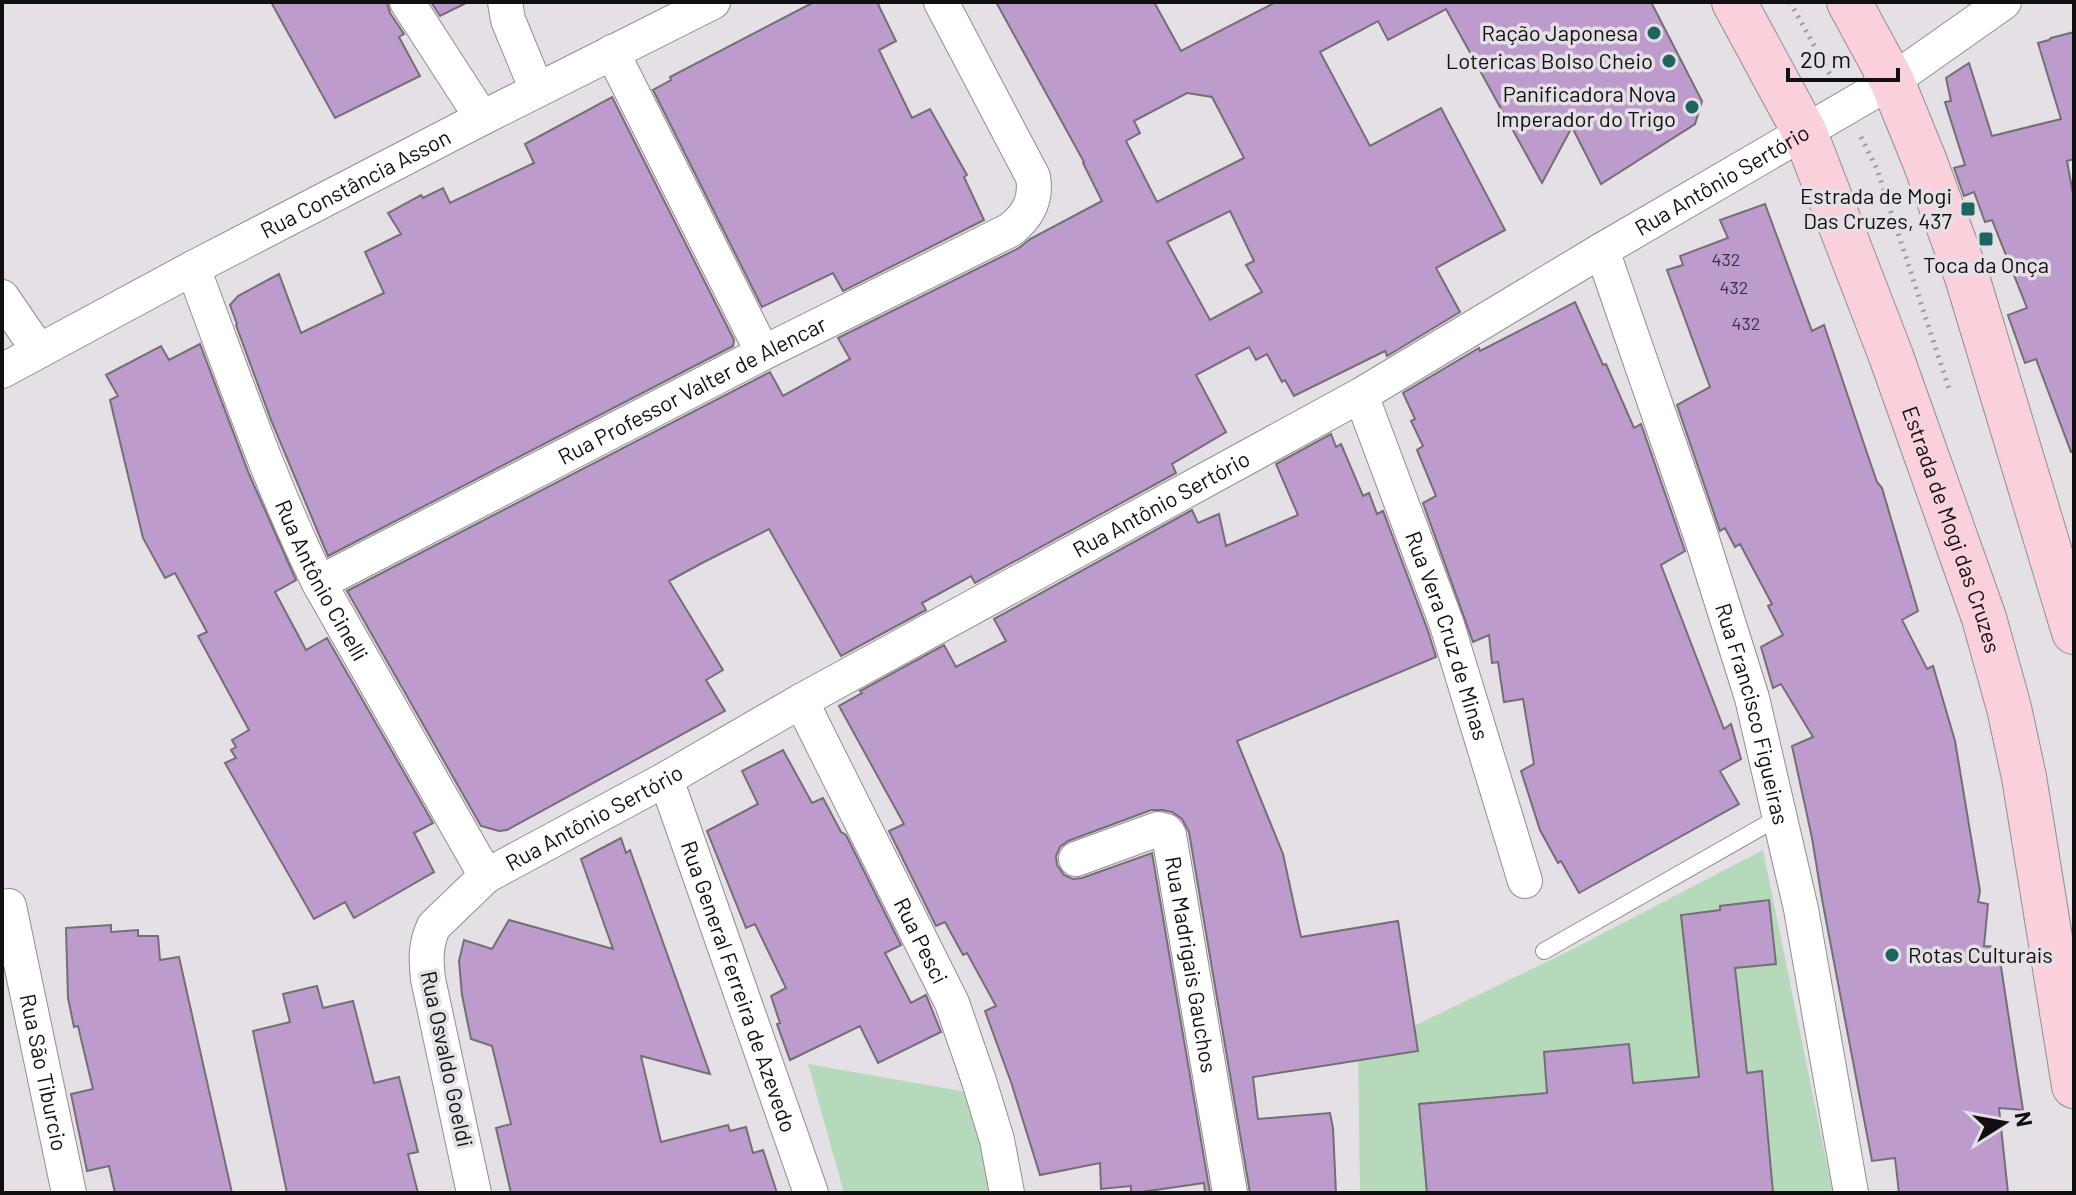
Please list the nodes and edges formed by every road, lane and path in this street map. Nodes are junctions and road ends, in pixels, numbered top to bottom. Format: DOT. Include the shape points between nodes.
graph roads {
  1 [pos="407,2"];
  2 [pos="505,2"];
  3 [pos="713,2"];
  4 [pos="941,2"];
  5 [pos="1734,2"];
  6 [pos="1849,2"];
  7 [pos="2004,2"];
  8 [pos="612,52"];
  9 [pos="1892,81"];
  10 [pos="537,90"];
  11 [pos="482,118"];
  12 [pos="1805,133"];
  13 [pos="1602,250"];
  14 [pos="193,268"];
  15 [pos="2,297"];
  16 [pos="39,351"];
  17 [pos="763,353"];
  18 [pos="2,371"];
  19 [pos="1361,395"];
  20 [pos="319,583"];
  21 [pos="2074,632"];
  22 [pos="801,701"];
  23 [pos="666,779"];
  24 [pos="1781,816"];
  25 [pos="1076,859"];
  26 [pos="486,876"];
  27 [pos="1525,881"];
  28 [pos="9,906"];
  29 [pos="434,926"];
  30 [pos="1544,951"];
  31 [pos="2074,1086"];
  32 [pos="69,1193"];
  33 [pos="474,1193"];
  34 [pos="811,1193"];
  35 [pos="1007,1193"];
  36 [pos="1230,1193"];
  37 [pos="1851,1193"];
  1 -- 11 [label="street"];
  2 -- 10 [label="street"];
  3 -- 8 [label="street, Rua Constância Asson"];
  4 -- 17 [label="street, Rua Professor Valter de Alencar" via="1033,177 1032,205 1010,230"];
  5 -- 12 [label="main road, Estrada de Mogi das Cruzes"];
  6 -- 9 [label="main road"];
  7 -- 9 [label="street, Rua Antônio Sertório"];
  8 -- 10 [label="street, Rua Constância Asson"];
  8 -- 17 [label="street"];
  9 -- 12 [label="street, Rua Antônio Sertório"];
  9 -- 21 [label="main road" via="1967,277"];
  10 -- 11 [label="street, Rua Constância Asson"];
  11 -- 14 [label="street, Rua Constância Asson"];
  12 -- 13 [label="street, Rua Antônio Sertório"];
  12 -- 31 [label="main road, Estrada de Mogi das Cruzes" via="1984,618 2024,777"];
  13 -- 19 [label="street, Rua Antônio Sertório"];
  13 -- 24 [label="street, Rua Francisco Figueiras" via="1701,536 1752,698"];
  14 -- 16 [label="street, Rua Constância Asson"];
  14 -- 20 [label="street, Rua Antônio Cinelli" via="270,473"];
  15 -- 16 [label="street"];
  16 -- 18 [label="street, Rua Constância Asson"];
  17 -- 20 [label="street, Rua Professor Valter de Alencar"];
  19 -- 22 [label="street, Rua Antônio Sertório"];
  19 -- 27 [label="street, Rua Vera Cruz de Minas" via="1447,625"];
  20 -- 26 [label="street, Rua Antônio Cinelli"];
  22 -- 23 [label="street, Rua Antônio Sertório"];
  22 -- 35 [label="street, Rua Pesci" via="952,1003 997,1140"];
  23 -- 26 [label="street, Rua Antônio Sertório"];
  23 -- 34 [label="street, Rua General Ferreira de Azevedo"];
  24 -- 30 [label="lane"];
  24 -- 37 [label="street, Rua Francisco Figueiras"];
  25 -- 36 [label="street, Rua Madrigais Gauchos" via="1158,829 1169,835"];
  26 -- 29 [label="street, Rua Antônio Sertório"];
  28 -- 32 [label="street, Rua São Tiburcio"];
  29 -- 33 [label="street, Rua Osvaldo Goeldi" via="426,954 428,979"];
}
